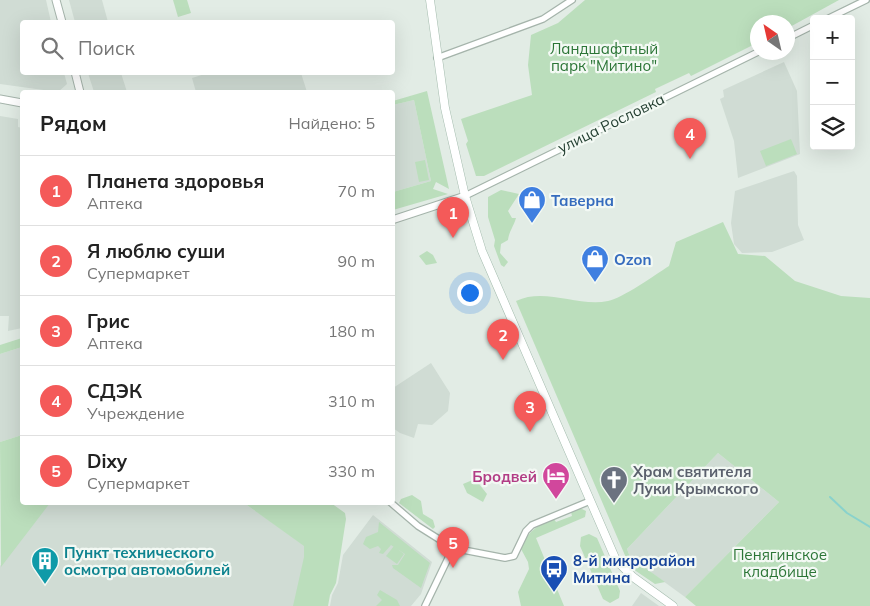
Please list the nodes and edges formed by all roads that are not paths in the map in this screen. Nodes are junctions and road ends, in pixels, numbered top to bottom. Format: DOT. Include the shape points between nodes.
graph roads {
  1 [pos="56,0"];
  2 [pos="430,0"];
  3 [pos="572,0"];
  4 [pos="866,0"];
  5 [pos="835,15"];
  6 [pos="61,20"];
  7 [pos="810,27"];
  8 [pos="795,34"];
  9 [pos="750,56"];
  10 [pos="437,58"];
  11 [pos="76,75"];
  12 [pos="78,90"];
  13 [pos="0,99"];
  14 [pos="20,103"];
  15 [pos="465,196"];
  16 [pos="395,219"];
  17 [pos="590,501"];
  18 [pos="394,505"];
  19 [pos="453,548"];
  20 [pos="425,606"];
  21 [pos="673,606"];
  1 -- 6 [label="street"];
  2 -- 10 [label="main road"];
  3 -- 10 [label="street" via="543,19"];
  4 -- 5 [label="street"];
  7 -- 8 [label="street"];
  9 -- 15 [label="street, улица Рословка"];
  10 -- 15 [label="main road"];
  11 -- 12 [label="street"];
  13 -- 14 [label="street"];
  15 -- 16 [label="street"];
  15 -- 17 [label="main road" via="492,276"];
  17 -- 19 [label="street" via="532,525 526,530 516,554 510,558"];
  17 -- 21 [label="main road" via="616,560"];
  18 -- 19 [label="street" via="418,526"];
  19 -- 20 [label="street"];
}
